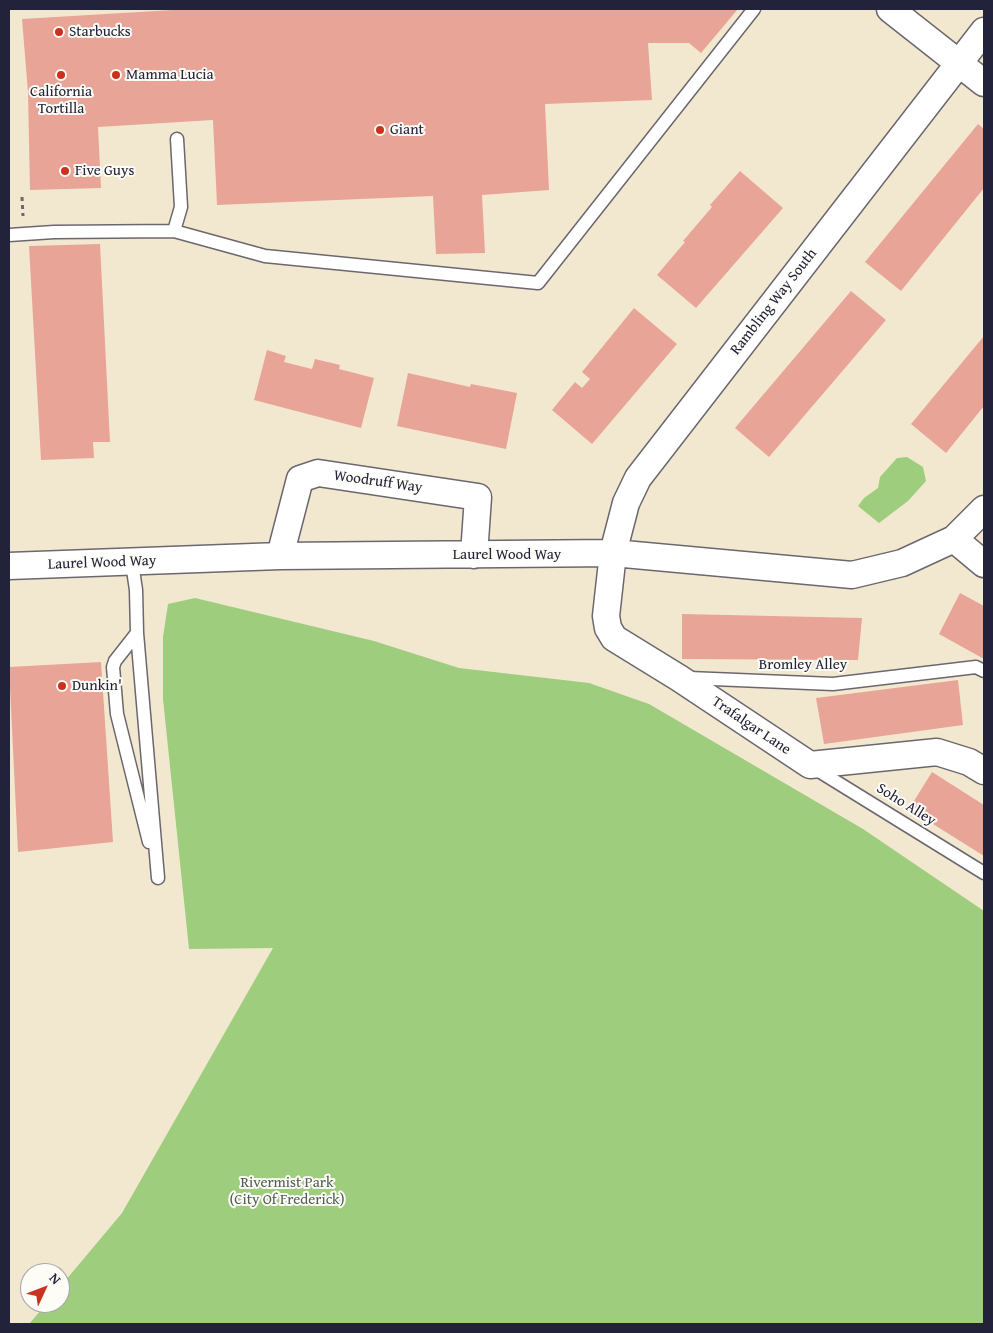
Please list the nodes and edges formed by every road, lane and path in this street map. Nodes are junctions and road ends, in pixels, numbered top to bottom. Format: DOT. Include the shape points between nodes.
graph roads {
  1 [pos="754,9"];
  2 [pos="890,9"];
  3 [pos="984,31"];
  4 [pos="959,63"];
  5 [pos="984,82"];
  6 [pos="177,139"];
  7 [pos="22,197"];
  8 [pos="23,216"];
  9 [pos="174,231"];
  10 [pos="9,235"];
  11 [pos="984,509"];
  12 [pos="954,539"];
  13 [pos="613,553"];
  14 [pos="474,555"];
  15 [pos="280,556"];
  16 [pos="132,563"];
  17 [pos="984,564"];
  18 [pos="9,566"];
  19 [pos="137,633"];
  20 [pos="984,671"];
  21 [pos="679,678"];
  22 [pos="810,765"];
  23 [pos="984,771"];
  24 [pos="984,873"];
  1 -- 9 [label="lane" via="538,283 265,256"];
  2 -- 4 [label="street"];
  3 -- 4 [label="street, Rambling Way South"];
  4 -- 5 [label="street"];
  4 -- 13 [label="street, Rambling Way South" via="638,478 626,503"];
  6 -- 9 [label="lane" via="181,207"];
  7 -- 8 [label="path"];
  9 -- 10 [label="lane"];
  11 -- 12 [label="street, Laurel Wood Way"];
  12 -- 13 [label="street, Laurel Wood Way" via="902,563 852,575"];
  12 -- 17 [label="street"];
  13 -- 14 [label="street, Laurel Wood Way"];
  13 -- 21 [label="street, Trafalgar Lane" via="606,616 608,628 614,638"];
  14 -- 15 [label="street, Laurel Wood Way"];
  14 -- 15 [label="street, Woodruff Way" via="478,497 318,473 300,480"];
  15 -- 16 [label="street, Laurel Wood Way"];
  16 -- 18 [label="street, Laurel Wood Way"];
  16 -- 19 [label="lane"];
  19 -- 19 [label="lane" via="158,878 117,714 113,667"];
  20 -- 21 [label="lane, Bromley Alley" via="976,667 833,684"];
  21 -- 22 [label="street, Trafalgar Lane"];
  22 -- 23 [label="street" via="937,752 969,762"];
  22 -- 24 [label="lane, Soho Alley"];
}
